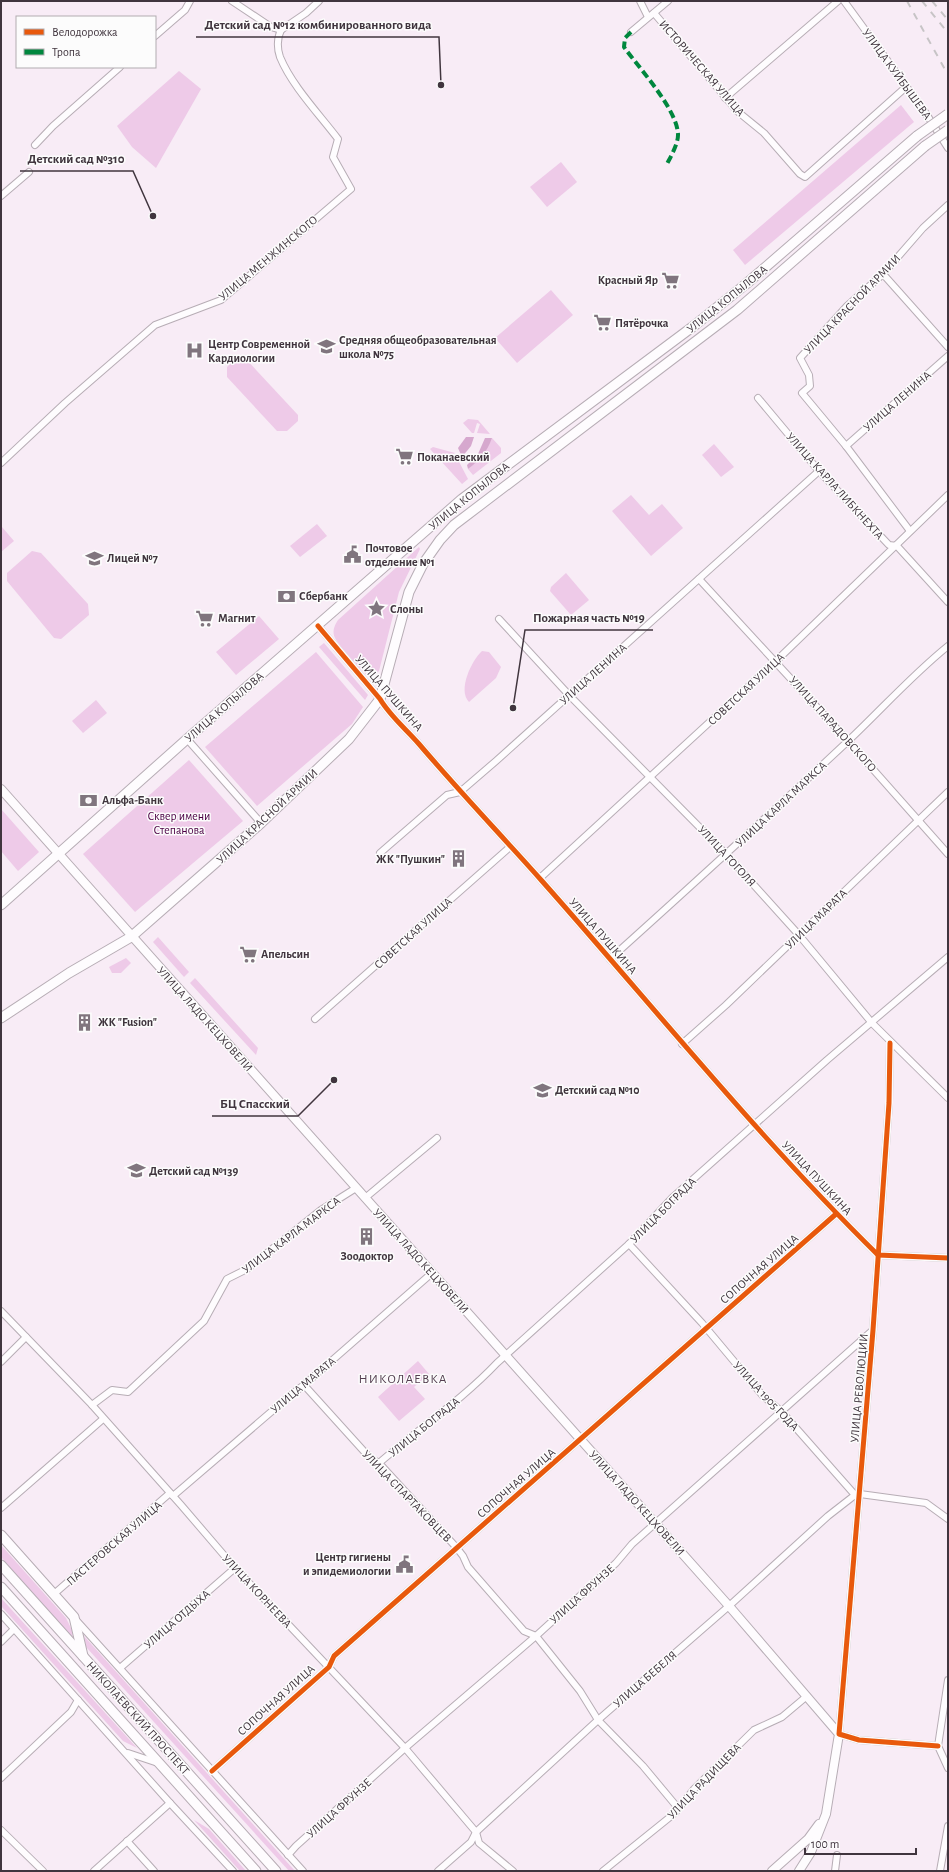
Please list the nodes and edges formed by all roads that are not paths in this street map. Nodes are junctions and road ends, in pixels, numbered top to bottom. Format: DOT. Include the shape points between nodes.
graph roads {
  1 [pos="190,1"];
  2 [pos="232,1"];
  3 [pos="319,1"];
  4 [pos="640,1"];
  5 [pos="668,1"];
  6 [pos="838,1"];
  7 [pos="844,1"];
  8 [pos="654,13"];
  9 [pos="648,17"];
  10 [pos="281,30"];
  11 [pos="632,32"];
  12 [pos="156,35"];
  13 [pos="119,68"];
  14 [pos="906,87"];
  15 [pos="725,98"];
  16 [pos="948,114"];
  17 [pos="948,130"];
  18 [pos="35,145"];
  19 [pos="948,148"];
  20 [pos="28,172"];
  21 [pos="1,196"];
  22 [pos="948,205"];
  23 [pos="883,274"];
  24 [pos="948,347"];
  25 [pos="948,356"];
  26 [pos="758,398"];
  27 [pos="846,446"];
  28 [pos="1,463"];
  29 [pos="819,471"];
  30 [pos="948,496"];
  31 [pos="910,531"];
  32 [pos="440,540"];
  33 [pos="897,546"];
  34 [pos="699,579"];
  35 [pos="948,602"];
  36 [pos="499,619"];
  37 [pos="318,626"];
  38 [pos="948,646"];
  39 [pos="775,662"];
  40 [pos="569,695"];
  41 [pos="380,698"];
  42 [pos="187,740"];
  43 [pos="848,741"];
  44 [pos="650,776"];
  45 [pos="1,789"];
  46 [pos="460,792"];
  47 [pos="948,792"];
  48 [pos="920,821"];
  49 [pos="261,823"];
  50 [pos="510,847"];
  51 [pos="380,853"];
  52 [pos="59,854"];
  53 [pos="726,854"];
  54 [pos="948,854"];
  55 [pos="540,878"];
  56 [pos="1,905"];
  57 [pos="799,935"];
  58 [pos="131,937"];
  59 [pos="948,957"];
  60 [pos="610,958"];
  61 [pos="1,1018"];
  62 [pos="316,1019"];
  63 [pos="872,1023"];
  64 [pos="890,1043"];
  65 [pos="682,1044"];
  66 [pos="948,1098"];
  67 [pos="754,1126"];
  68 [pos="437,1138"];
  69 [pos="356,1188"];
  70 [pos="365,1198"];
  71 [pos="836,1214"];
  72 [pos="630,1244"];
  73 [pos="878,1255"];
  74 [pos="948,1258"];
  75 [pos="432,1273"];
  76 [pos="1,1310"];
  77 [pos="706,1328"];
  78 [pos="873,1330"];
  79 [pos="26,1337"];
  80 [pos="506,1356"];
  81 [pos="1,1362"];
  82 [pos="304,1384"];
  83 [pos="92,1405"];
  84 [pos="781,1411"];
  85 [pos="103,1419"];
  86 [pos="581,1440"];
  87 [pos="379,1463"];
  88 [pos="858,1494"];
  89 [pos="172,1495"];
  90 [pos="1,1508"];
  91 [pos="948,1519"];
  92 [pos="656,1524"];
  93 [pos="1,1535"];
  94 [pos="456,1547"];
  95 [pos="1,1565"];
  96 [pos="235,1568"];
  97 [pos="1,1587"];
  98 [pos="54,1594"];
  99 [pos="729,1606"];
  100 [pos="1,1614"];
  101 [pos="74,1617"];
  102 [pos="14,1629"];
  103 [pos="536,1636"];
  104 [pos="1,1642"];
  105 [pos="83,1658"];
  106 [pos="328,1667"];
  107 [pos="120,1668"];
  108 [pos="948,1680"];
  109 [pos="807,1696"];
  110 [pos="78,1700"];
  111 [pos="598,1720"];
  112 [pos="839,1734"];
  113 [pos="938,1746"];
  114 [pos="405,1748"];
  115 [pos="127,1753"];
  116 [pos="161,1764"];
  117 [pos="948,1768"];
  118 [pos="212,1771"];
  119 [pos="1,1778"];
  120 [pos="170,1803"];
  121 [pos="678,1808"];
  122 [pos="826,1814"];
  123 [pos="948,1826"];
  124 [pos="1,1830"];
  125 [pos="476,1832"];
  126 [pos="127,1841"];
  127 [pos="288,1855"];
  128 [pos="837,1855"];
  129 [pos="43,1871"];
  130 [pos="94,1871"];
  131 [pos="154,1871"];
  132 [pos="233,1871"];
  133 [pos="256,1871"];
  134 [pos="276,1871"];
  135 [pos="303,1871"];
  136 [pos="438,1871"];
  137 [pos="513,1871"];
  138 [pos="603,1871"];
  139 [pos="772,1871"];
  140 [pos="799,1871"];
  141 [pos="835,1871"];
  142 [pos="940,1871"];
  1 -- 12 [label="street" via="184,10"];
  2 -- 10 [label="street" via="271,27"];
  3 -- 10 [label="street"];
  4 -- 9 [label="street, ИСТОРИЧЕСКАЯ УЛИЦА"];
  5 -- 8 [label="street"];
  6 -- 15 [label="street"];
  7 -- 14 [label="street, УЛИЦА КУЙБЫШЕВА"];
  8 -- 9 [label="street"];
  8 -- 15 [label="street, ИСТОРИЧЕСКАЯ УЛИЦА"];
  9 -- 11 [label="street"];
  10 -- 28 [label="street, УЛИЦА МЕНЖИНСКОГО" via="277,38 280,56 297,86 338,139 333,157 350,188 221,300 155,325"];
  13 -- 18 [label="street"];
  14 -- 15 [label="street, ИСТОРИЧЕСКАЯ УЛИЦА" via="805,177 764,133"];
  14 -- 19 [label="street, УЛИЦА КУЙБЫШЕВА"];
  16 -- 37 [label="main road, УЛИЦА КОПЫЛОВА, bridge" via="917,136 752,279 462,499"];
  17 -- 32 [label="main road, УЛИЦА КОПЫЛОВА, bridge" via="925,146 737,310 454,525"];
  20 -- 21 [label="street"];
  22 -- 23 [label="street, УЛИЦА КРАСНОЙ АРМИИ" via="922,228"];
  23 -- 24 [label="street"];
  23 -- 27 [label="street, УЛИЦА КРАСНОЙ АРМИИ" via="847,306 800,358 811,379 810,386 802,393"];
  25 -- 27 [label="street, УЛИЦА ЛЕНИНА"];
  26 -- 29 [label="street, УЛИЦА КАРЛА ЛИБКНЕХТА"];
  27 -- 31 [label="street"];
  29 -- 33 [label="street, УЛИЦА КАРЛА ЛИБКНЕХТА" via="889,546"];
  29 -- 34 [label="street, УЛИЦА ЛЕНИНА"];
  30 -- 31 [label="street, СОВЕТСКАЯ УЛИЦА"];
  31 -- 33 [label="street, СОВЕТСКАЯ УЛИЦА"];
  32 -- 41 [label="main road, УЛИЦА КРАСНОЙ АРМИИ" via="423,564 409,592"];
  33 -- 35 [label="street, УЛИЦА КАРЛА ЛИБКНЕХТА"];
  33 -- 39 [label="street, СОВЕТСКАЯ УЛИЦА"];
  34 -- 39 [label="street, УЛИЦА ПАРАДОВСКОГО"];
  34 -- 40 [label="street, УЛИЦА ЛЕНИНА"];
  36 -- 40 [label="street, УЛИЦА ГОГОЛЯ"];
  37 -- 41 [label="street, УЛИЦА ПУШКИНА"];
  37 -- 42 [label="main road, УЛИЦА КОПЫЛОВА"];
  38 -- 43 [label="street, УЛИЦА КАРЛА МАРКСА" via="928,662"];
  39 -- 43 [label="street, УЛИЦА ПАРАДОВСКОГО"];
  39 -- 44 [label="street, СОВЕТСКАЯ УЛИЦА"];
  40 -- 44 [label="street, УЛИЦА ГОГОЛЯ"];
  40 -- 46 [label="street, УЛИЦА ЛЕНИНА"];
  41 -- 46 [label="street, УЛИЦА ПУШКИНА" via="386,709 404,726"];
  41 -- 49 [label="main road, УЛИЦА КРАСНОЙ АРМИИ" via="349,739"];
  42 -- 49 [label="street"];
  42 -- 52 [label="main road, УЛИЦА КОПЫЛОВА"];
  43 -- 48 [label="street, УЛИЦА ПАРАДОВСКОГО"];
  43 -- 53 [label="street, УЛИЦА КАРЛА МАРКСА"];
  44 -- 53 [label="street, УЛИЦА ГОГОЛЯ"];
  44 -- 55 [label="street, СОВЕТСКАЯ УЛИЦА"];
  45 -- 52 [label="main road, УЛИЦА ЛАДО КЕЦХОВЕЛИ"];
  46 -- 50 [label="street, УЛИЦА ПУШКИНА"];
  46 -- 51 [label="street, УЛИЦА ЛЕНИНА" via="447,795"];
  47 -- 48 [label="street, УЛИЦА МАРАТА"];
  48 -- 54 [label="street, УЛИЦА ПАРАДОВСКОГО"];
  48 -- 57 [label="street, УЛИЦА МАРАТА"];
  49 -- 58 [label="main road, УЛИЦА КРАСНОЙ АРМИИ"];
  50 -- 55 [label="street, УЛИЦА ПУШКИНА"];
  50 -- 62 [label="street, СОВЕТСКАЯ УЛИЦА"];
  52 -- 56 [label="main road, УЛИЦА КОПЫЛОВА"];
  52 -- 58 [label="main road, УЛИЦА ЛАДО КЕЦХОВЕЛИ"];
  53 -- 57 [label="street, УЛИЦА ГОГОЛЯ"];
  53 -- 60 [label="street, УЛИЦА КАРЛА МАРКСА"];
  55 -- 60 [label="street, УЛИЦА ПУШКИНА"];
  57 -- 63 [label="street, УЛИЦА ГОГОЛЯ"];
  57 -- 65 [label="street, УЛИЦА МАРАТА"];
  58 -- 61 [label="main road, УЛИЦА КРАСНОЙ АРМИИ" via="68,972"];
  58 -- 69 [label="main road, УЛИЦА ЛАДО КЕЦХОВЕЛИ"];
  59 -- 63 [label="street, УЛИЦА БОГРАДА"];
  60 -- 65 [label="street, УЛИЦА ПУШКИНА"];
  63 -- 64 [label="street, УЛИЦА ГОГОЛЯ"];
  63 -- 67 [label="street, УЛИЦА БОГРАДА"];
  64 -- 66 [label="street, УЛИЦА ГОГОЛЯ"];
  64 -- 73 [label="street, УЛИЦА РЕВОЛЮЦИИ" via="889,1102"];
  65 -- 67 [label="street, УЛИЦА ПУШКИНА"];
  67 -- 71 [label="street, УЛИЦА ПУШКИНА"];
  67 -- 72 [label="street, УЛИЦА БОГРАДА" via="672,1198"];
  68 -- 70 [label="street"];
  69 -- 70 [label="main road, УЛИЦА ЛАДО КЕЦХОВЕЛИ"];
  69 -- 83 [label="street, УЛИЦА КАРЛА МАРКСА" via="321,1210 247,1269 227,1278 204,1321 128,1392 112,1390"];
  70 -- 75 [label="main road, УЛИЦА ЛАДО КЕЦХОВЕЛИ"];
  71 -- 73 [label="street, УЛИЦА ПУШКИНА"];
  71 -- 77 [label="street, СОПОЧНАЯ УЛИЦА"];
  72 -- 77 [label="street, УЛИЦА 1905 ГОДА"];
  72 -- 80 [label="street, УЛИЦА БОГРАДА"];
  73 -- 74 [label="street"];
  73 -- 78 [label="street, УЛИЦА РЕВОЛЮЦИИ"];
  75 -- 80 [label="main road, УЛИЦА ЛАДО КЕЦХОВЕЛИ"];
  75 -- 82 [label="street, УЛИЦА МАРАТА"];
  76 -- 79 [label="street, УЛИЦА КОРНЕЕВА"];
  77 -- 84 [label="street, УЛИЦА 1905 ГОДА" via="763,1396"];
  77 -- 86 [label="street, СОПОЧНАЯ УЛИЦА"];
  78 -- 84 [label="street, УЛИЦА ФРУНЗЕ"];
  78 -- 88 [label="street, УЛИЦА РЕВОЛЮЦИИ"];
  79 -- 81 [label="street"];
  79 -- 83 [label="street, УЛИЦА КОРНЕЕВА"];
  80 -- 86 [label="main road, УЛИЦА ЛАДО КЕЦХОВЕЛИ"];
  80 -- 87 [label="street, УЛИЦА БОГРАДА" via="454,1403"];
  82 -- 87 [label="street, УЛИЦА СПАРТАКОВЦЕВ" via="370,1458"];
  82 -- 89 [label="street, УЛИЦА МАРАТА"];
  83 -- 85 [label="street, УЛИЦА КОРНЕЕВА"];
  84 -- 88 [label="street, УЛИЦА 1905 ГОДА"];
  84 -- 92 [label="street, УЛИЦА ФРУНЗЕ"];
  85 -- 89 [label="street, УЛИЦА КОРНЕЕВА"];
  85 -- 90 [label="street"];
  86 -- 92 [label="main road, УЛИЦА ЛАДО КЕЦХОВЕЛИ"];
  86 -- 94 [label="street, СОПОЧНАЯ УЛИЦА"];
  87 -- 94 [label="street, УЛИЦА СПАРТАКОВЦЕВ"];
  88 -- 91 [label="street" via="926,1503"];
  88 -- 99 [label="street, УЛИЦА БЕБЕЛЯ" via="828,1516"];
  88 -- 112 [label="street, УЛИЦА РЕВОЛЮЦИИ"];
  89 -- 96 [label="street, УЛИЦА КОРНЕЕВА"];
  89 -- 98 [label="street, ПАСТЕРОВСКАЯ УЛИЦА"];
  92 -- 99 [label="main road, УЛИЦА ЛАДО КЕЦХОВЕЛИ"];
  92 -- 103 [label="street, УЛИЦА ФРУНЗЕ"];
  93 -- 98 [label="main road"];
  94 -- 103 [label="street, УЛИЦА СПАРТАКОВЦЕВ" via="468,1567 524,1631"];
  94 -- 106 [label="street, СОПОЧНАЯ УЛИЦА" via="334,1656"];
  95 -- 105 [label="main road, НИКОЛАЕВСКИЙ ПРОСПЕКТ"];
  96 -- 106 [label="street, УЛИЦА КОРНЕЕВА"];
  96 -- 107 [label="street, УЛИЦА ОТДЫХА"];
  97 -- 116 [label="main road, НИКОЛАЕВСКИЙ ПРОСПЕКТ"];
  98 -- 101 [label="main road"];
  99 -- 109 [label="main road, УЛИЦА ЛАДО КЕЦХОВЕЛИ"];
  99 -- 111 [label="street, УЛИЦА БЕБЕЛЯ"];
  100 -- 102 [label="street"];
  101 -- 105 [label="main road"];
  101 -- 107 [label="street"];
  102 -- 104 [label="street"];
  102 -- 110 [label="street"];
  103 -- 111 [label="street, УЛИЦА СПАРТАКОВЦЕВ" via="580,1690"];
  103 -- 114 [label="street, УЛИЦА ФРУНЗЕ"];
  105 -- 134 [label="main road, НИКОЛАЕВСКИЙ ПРОСПЕКТ"];
  106 -- 114 [label="street, УЛИЦА КОРНЕЕВА"];
  106 -- 118 [label="street, СОПОЧНАЯ УЛИЦА"];
  107 -- 118 [label="street"];
  108 -- 113 [label="street"];
  109 -- 112 [label="main road, УЛИЦА ЛАДО КЕЦХОВЕЛИ"];
  109 -- 121 [label="street, УЛИЦА РАДИЩЕВА" via="782,1717 754,1730"];
  110 -- 115 [label="street"];
  110 -- 119 [label="street" via="72,1712"];
  111 -- 121 [label="street, УЛИЦА СПАРТАКОВЦЕВ" via="643,1766"];
  111 -- 125 [label="street, УЛИЦА БЕБЕЛЯ"];
  112 -- 113 [label="street" via="859,1740"];
  112 -- 122 [label="main road, УЛИЦА РЕВОЛЮЦИИ"];
  113 -- 117 [label="street"];
  114 -- 125 [label="street, УЛИЦА КОРНЕЕВА"];
  114 -- 127 [label="street, УЛИЦА ФРУНЗЕ"];
  115 -- 116 [label="street"];
  115 -- 120 [label="street"];
  116 -- 133 [label="main road, НИКОЛАЕВСКИЙ ПРОСПЕКТ"];
  118 -- 127 [label="street"];
  120 -- 126 [label="street"];
  120 -- 132 [label="street"];
  121 -- 138 [label="street, УЛИЦА РАДИЩЕВА"];
  122 -- 139 [label="main road" via="808,1838"];
  122 -- 140 [label="main road, УЛИЦА РЕВОЛЮЦИИ" via="811,1852"];
  123 -- 142 [label="street"];
  124 -- 129 [label="street"];
  125 -- 136 [label="street, УЛИЦА БЕБЕЛЯ" via="470,1842"];
  125 -- 137 [label="street, УЛИЦА КОРНЕЕВА" via="479,1843"];
  126 -- 130 [label="street"];
  126 -- 131 [label="street"];
  127 -- 135 [label="street"];
  128 -- 141 [label="street"];
}
